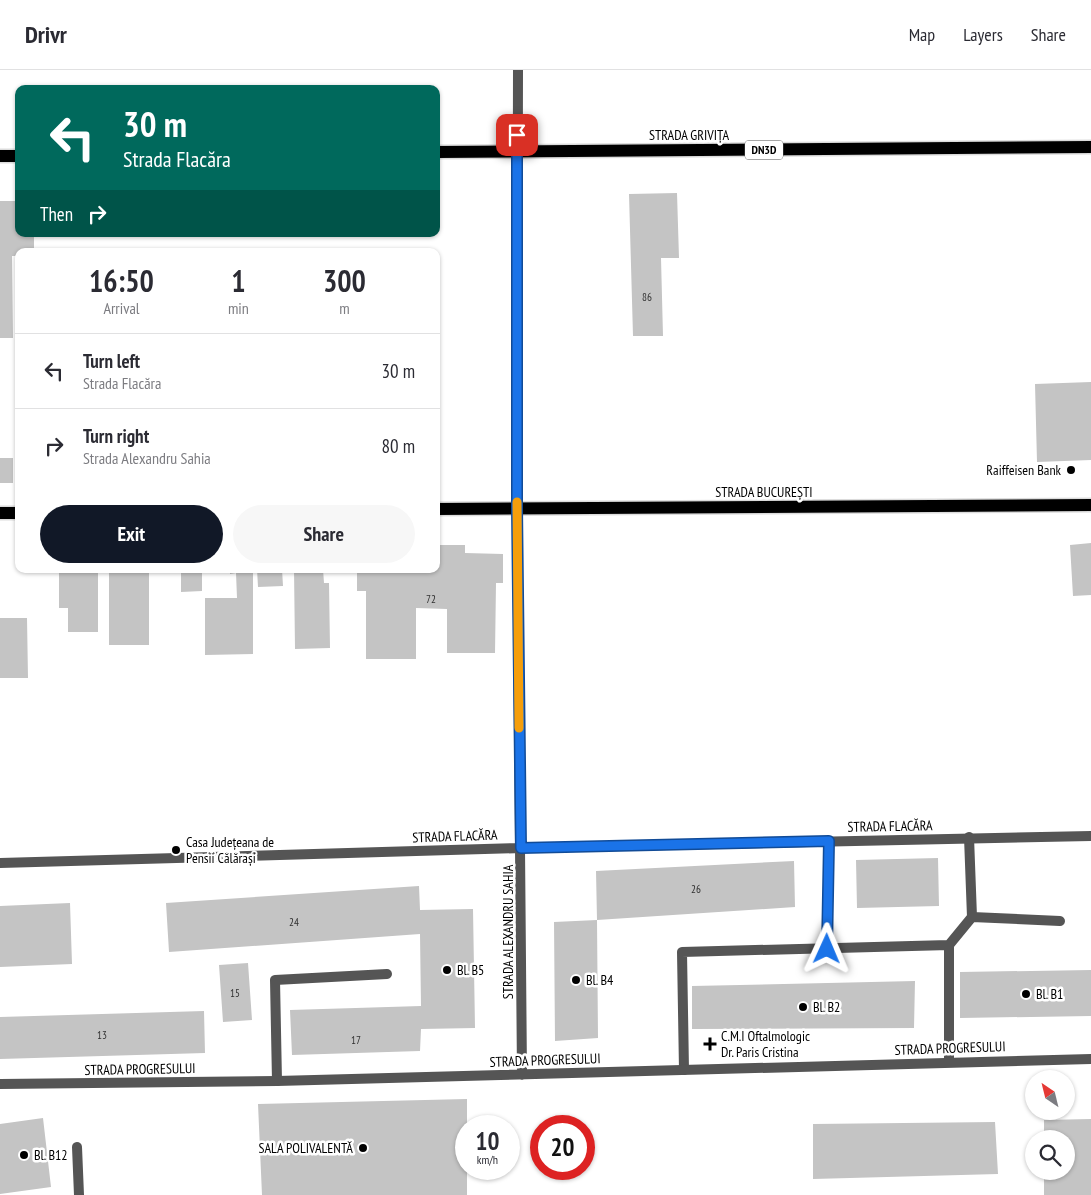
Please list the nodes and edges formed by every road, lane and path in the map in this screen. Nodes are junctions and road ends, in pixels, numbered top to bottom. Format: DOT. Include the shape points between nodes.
graph roads {
  1 [pos="518,70"];
  2 [pos="1091,147"];
  3 [pos="440,152"];
  4 [pos="517,152"];
  5 [pos="0,156"];
  6 [pos="15,156"];
  7 [pos="1091,505"];
  8 [pos="517,508"];
  9 [pos="440,509"];
  10 [pos="0,513"];
  11 [pos="15,513"];
  12 [pos="1091,836"];
  13 [pos="969,837"];
  14 [pos="829,841"];
  15 [pos="521,848"];
  16 [pos="0,863"];
  17 [pos="972,917"];
  18 [pos="1060,922"];
  19 [pos="949,945"];
  20 [pos="827,949"];
  21 [pos="387,974"];
  22 [pos="1091,1058"];
  23 [pos="949,1062"];
  24 [pos="684,1070"];
  25 [pos="522,1075"];
  26 [pos="277,1081"];
  27 [pos="0,1084"];
  28 [pos="77,1147"];
  29 [pos="80,1195"];
  1 -- 4 [label="street, STRADA ALEXANDRU SAHIA"];
  2 -- 4 [label="main road, STRADA GRIVIȚA / DN3D"];
  3 -- 4 [label="main road, STRADA GRIVIȚA / DN3D"];
  4 -- 8 [label="street, STRADA ALEXANDRU SAHIA"];
  5 -- 6 [label="main road"];
  7 -- 8 [label="main road, STRADA BUCUREȘTI"];
  8 -- 9 [label="main road, STRADA BUCUREȘTI"];
  8 -- 15 [label="street, STRADA ALEXANDRU SAHIA"];
  10 -- 11 [label="main road"];
  12 -- 13 [label="street, STRADA FLACĂRA"];
  13 -- 14 [label="street, STRADA FLACĂRA"];
  13 -- 17 [label="street"];
  14 -- 15 [label="street, STRADA FLACĂRA"];
  14 -- 20 [label="street"];
  15 -- 16 [label="street, STRADA FLACĂRA"];
  15 -- 25 [label="street, STRADA ALEXANDRU SAHIA"];
  17 -- 18 [label="street"];
  17 -- 19 [label="street"];
  19 -- 20 [label="street"];
  19 -- 23 [label="street"];
  20 -- 24 [label="street" via="682,952"];
  21 -- 26 [label="street" via="275,980"];
  22 -- 23 [label="street, STRADA PROGRESULUI"];
  23 -- 24 [label="street, STRADA PROGRESULUI"];
  24 -- 25 [label="street, STRADA PROGRESULUI"];
  25 -- 26 [label="street, STRADA PROGRESULUI"];
  26 -- 27 [label="street, STRADA PROGRESULUI"];
  28 -- 29 [label="street"];
}
